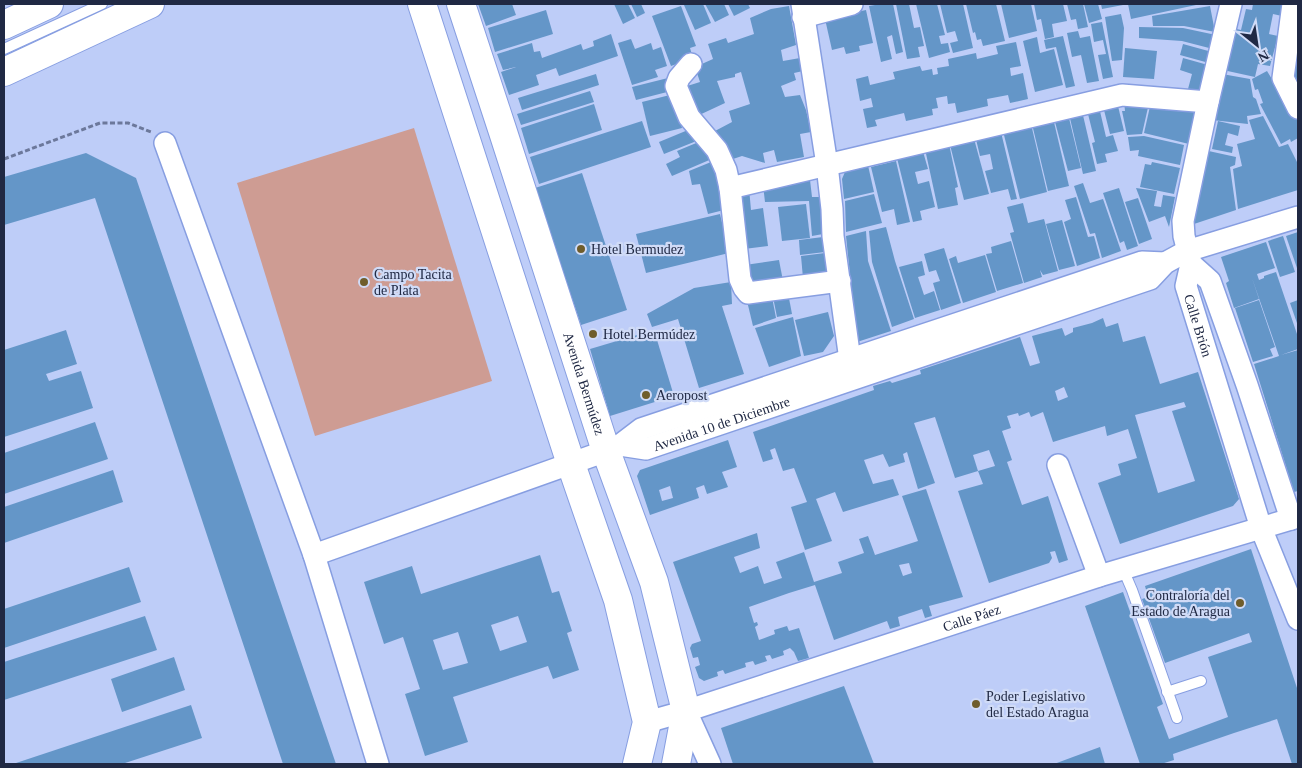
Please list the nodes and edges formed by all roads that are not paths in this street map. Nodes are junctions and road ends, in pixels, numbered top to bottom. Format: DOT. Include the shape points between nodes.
graph roads {
  1 [pos="48,4"];
  2 [pos="102,4"];
  3 [pos="150,4"];
  4 [pos="422,4"];
  5 [pos="461,4"];
  6 [pos="852,4"];
  7 [pos="1293,4"];
  8 [pos="1229,6"];
  9 [pos="803,11"];
  10 [pos="4,25"];
  11 [pos="4,49"];
  12 [pos="691,64"];
  13 [pos="4,72"];
  14 [pos="1208,102"];
  15 [pos="1298,108"];
  16 [pos="165,144"];
  17 [pos="827,166"];
  18 [pos="730,188"];
  19 [pos="1298,217"];
  20 [pos="1189,257"];
  21 [pos="840,281"];
  22 [pos="853,369"];
  23 [pos="1247,385"];
  24 [pos="1220,393"];
  25 [pos="613,448"];
  26 [pos="571,464"];
  27 [pos="1058,465"];
  28 [pos="1295,518"];
  29 [pos="1262,528"];
  30 [pos="314,555"];
  31 [pos="1123,569"];
  32 [pos="1100,576"];
  33 [pos="1298,619"];
  34 [pos="1201,681"];
  35 [pos="1167,692"];
  36 [pos="686,711"];
  37 [pos="1177,718"];
  38 [pos="648,722"];
  39 [pos="378,764"];
  40 [pos="637,764"];
  41 [pos="676,764"];
  42 [pos="710,764"];
  1 -- 10 [label="street"];
  2 -- 11 [label="lane"];
  3 -- 13 [label="street"];
  4 -- 26 [label="street"];
  5 -- 25 [label="street, Avenida Bermúdez"];
  6 -- 9 [label="street"];
  7 -- 15 [label="street" via="1283,78"];
  8 -- 14 [label="street"];
  9 -- 17 [label="street"];
  12 -- 18 [label="street" via="676,86 688,117 718,150"];
  14 -- 17 [label="street" via="1122,95"];
  14 -- 20 [label="street" via="1183,221"];
  16 -- 30 [label="street"];
  17 -- 18 [label="street"];
  17 -- 21 [label="street"];
  18 -- 21 [label="street" via="740,279 748,292"];
  19 -- 20 [label="street, Avenida 10 de Diciembre"];
  20 -- 22 [label="street, Avenida 10 de Diciembre" via="1165,263 1150,279"];
  20 -- 23 [label="street, Calle Brión" via="1210,281"];
  20 -- 24 [label="street, Calle Brión" via="1186,286"];
  21 -- 22 [label="street"];
  22 -- 25 [label="street, Avenida 10 de Diciembre" via="646,449"];
  23 -- 24 [label="street"];
  23 -- 28 [label="street, Calle Brión"];
  24 -- 29 [label="street, Calle Brión"];
  25 -- 26 [label="street"];
  25 -- 36 [label="street, Avenida Bermúdez" via="654,582"];
  26 -- 30 [label="street"];
  26 -- 38 [label="street" via="618,600"];
  27 -- 32 [label="street"];
  28 -- 29 [label="street, Calle Páez"];
  29 -- 31 [label="street, Calle Páez"];
  29 -- 33 [label="street, Calle Brión"];
  30 -- 39 [label="street"];
  31 -- 32 [label="street, Calle Páez"];
  31 -- 35 [label="lane"];
  32 -- 36 [label="street, Calle Páez"];
  34 -- 35 [label="lane"];
  35 -- 37 [label="lane"];
  36 -- 38 [label="street, Calle Páez"];
  36 -- 41 [label="street, Avenida Bermúdez"];
  36 -- 42 [label="street"];
  38 -- 40 [label="street"];
}
